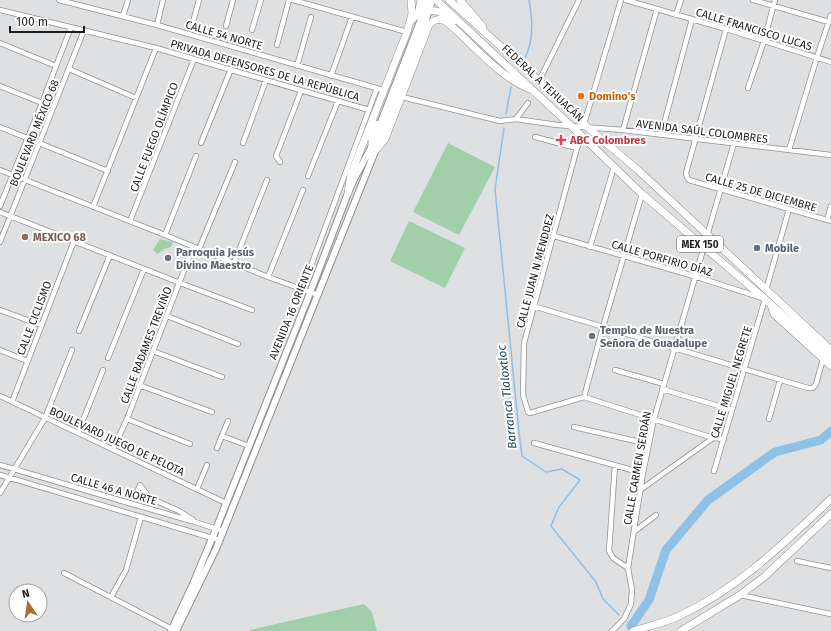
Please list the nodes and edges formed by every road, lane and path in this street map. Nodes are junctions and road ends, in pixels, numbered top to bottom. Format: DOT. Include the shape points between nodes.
graph roads {
  1 [pos="58,0"];
  2 [pos="128,0"];
  3 [pos="163,0"];
  4 [pos="199,0"];
  5 [pos="233,0"];
  6 [pos="261,0"];
  7 [pos="289,0"];
  8 [pos="293,0"];
  9 [pos="411,0"];
  10 [pos="421,0"];
  11 [pos="426,0"];
  12 [pos="432,0"];
  13 [pos="436,0"];
  14 [pos="449,0"];
  15 [pos="460,0"];
  16 [pos="579,0"];
  17 [pos="620,0"];
  18 [pos="626,0"];
  19 [pos="681,0"];
  20 [pos="753,0"];
  21 [pos="775,0"];
  22 [pos="444,4"];
  23 [pos="773,6"];
  24 [pos="657,9"];
  25 [pos="0,10"];
  26 [pos="424,11"];
  27 [pos="676,15"];
  28 [pos="831,15"];
  29 [pos="123,16"];
  30 [pos="352,17"];
  31 [pos="311,18"];
  32 [pos="692,19"];
  33 [pos="192,22"];
  34 [pos="829,22"];
  35 [pos="409,24"];
  36 [pos="157,25"];
  37 [pos="226,26"];
  38 [pos="71,27"];
  39 [pos="726,29"];
  40 [pos="84,30"];
  41 [pos="252,30"];
  42 [pos="407,32"];
  43 [pos="487,34"];
  44 [pos="764,41"];
  45 [pos="0,43"];
  46 [pos="277,45"];
  47 [pos="156,48"];
  48 [pos="817,57"];
  49 [pos="194,59"];
  50 [pos="831,62"];
  51 [pos="56,66"];
  52 [pos="297,66"];
  53 [pos="69,69"];
  54 [pos="231,69"];
  55 [pos="395,74"];
  56 [pos="331,76"];
  57 [pos="266,80"];
  58 [pos="539,81"];
  59 [pos="0,86"];
  60 [pos="530,87"];
  61 [pos="748,88"];
  62 [pos="380,89"];
  63 [pos="301,90"];
  64 [pos="402,97"];
  65 [pos="136,98"];
  66 [pos="338,101"];
  67 [pos="42,103"];
  68 [pos="528,103"];
  69 [pos="565,104"];
  70 [pos="369,110"];
  71 [pos="516,119"];
  72 [pos="586,125"];
  73 [pos="572,126"];
  74 [pos="0,127"];
  75 [pos="623,130"];
  76 [pos="661,134"];
  77 [pos="599,136"];
  78 [pos="535,137"];
  79 [pos="583,137"];
  80 [pos="27,138"];
  81 [pos="695,139"];
  82 [pos="40,143"];
  83 [pos="201,143"];
  84 [pos="243,143"];
  85 [pos="734,143"];
  86 [pos="577,148"];
  87 [pos="789,150"];
  88 [pos="373,151"];
  89 [pos="831,155"];
  90 [pos="196,156"];
  91 [pos="235,162"];
  92 [pos="280,162"];
  93 [pos="614,167"];
  94 [pos="0,170"];
  95 [pos="108,170"];
  96 [pos="13,176"];
  97 [pos="308,176"];
  98 [pos="25,180"];
  99 [pos="267,180"];
  100 [pos="720,189"];
  101 [pos="303,190"];
  102 [pos="348,193"];
  103 [pos="642,194"];
  104 [pos="0,206"];
  105 [pos="831,206"];
  106 [pos="93,207"];
  107 [pos="789,209"];
  108 [pos="0,212"];
  109 [pos="11,217"];
  110 [pos="130,221"];
  111 [pos="829,221"];
  112 [pos="707,233"];
  113 [pos="165,235"];
  114 [pos="554,236"];
  115 [pos="74,241"];
  116 [pos="0,242"];
  117 [pos="703,246"];
  118 [pos="193,247"];
  119 [pos="590,247"];
  120 [pos="199,249"];
  121 [pos="110,255"];
  122 [pos="623,256"];
  123 [pos="234,263"];
  124 [pos="144,269"];
  125 [pos="694,276"];
  126 [pos="268,277"];
  127 [pos="180,283"];
  128 [pos="302,290"];
  129 [pos="766,290"];
  130 [pos="310,293"];
  131 [pos="318,295"];
  132 [pos="768,301"];
  133 [pos="533,306"];
  134 [pos="0,310"];
  135 [pos="252,310"];
  136 [pos="167,316"];
  137 [pos="41,325"];
  138 [pos="603,327"];
  139 [pos="78,331"];
  140 [pos="812,333"];
  141 [pos="238,344"];
  142 [pos="831,344"];
  143 [pos="674,348"];
  144 [pos="0,350"];
  145 [pos="72,350"];
  146 [pos="831,350"];
  147 [pos="153,351"];
  148 [pos="108,358"];
  149 [pos="831,358"];
  150 [pos="823,359"];
  151 [pos="27,361"];
  152 [pos="831,366"];
  153 [pos="103,370"];
  154 [pos="615,370"];
  155 [pos="744,370"];
  156 [pos="222,377"];
  157 [pos="780,380"];
  158 [pos="139,385"];
  159 [pos="663,387"];
  160 [pos="0,396"];
  161 [pos="584,397"];
  162 [pos="12,402"];
  163 [pos="732,410"];
  164 [pos="212,412"];
  165 [pos="45,418"];
  166 [pos="127,419"];
  167 [pos="654,419"];
  168 [pos="769,419"];
  169 [pos="228,421"];
  170 [pos="574,427"];
  171 [pos="78,434"];
  172 [pos="222,436"];
  173 [pos="712,438"];
  174 [pos="724,439"];
  175 [pos="534,443"];
  176 [pos="190,444"];
  177 [pos="649,444"];
  178 [pos="249,446"];
  179 [pos="217,448"];
  180 [pos="113,449"];
  181 [pos="0,465"];
  182 [pos="207,465"];
  183 [pos="615,465"];
  184 [pos="14,470"];
  185 [pos="714,471"];
  186 [pos="643,473"];
  187 [pos="0,475"];
  188 [pos="9,478"];
  189 [pos="197,489"];
  190 [pos="640,490"];
  191 [pos="0,493"];
  192 [pos="135,497"];
  193 [pos="150,498"];
  194 [pos="831,499"];
  195 [pos="226,503"];
  196 [pos="146,507"];
  197 [pos="831,514"];
  198 [pos="656,515"];
  199 [pos="141,517"];
  200 [pos="195,522"];
  201 [pos="216,529"];
  202 [pos="223,531"];
  203 [pos="634,531"];
  204 [pos="212,538"];
  205 [pos="219,540"];
  206 [pos="796,561"];
  207 [pos="628,568"];
  208 [pos="831,568"];
  209 [pos="64,573"];
  210 [pos="740,595"];
  211 [pos="111,597"];
  212 [pos="831,614"];
  213 [pos="173,630"];
  214 [pos="612,631"];
  215 [pos="633,631"];
  216 [pos="681,631"];
  1 -- 29 [label="street, CALLE 54 NORTE"];
  2 -- 29 [label="street"];
  3 -- 36 [label="street"];
  4 -- 33 [label="street"];
  5 -- 37 [label="street"];
  6 -- 41 [label="street"];
  7 -- 46 [label="street"];
  8 -- 30 [label="street"];
  9 -- 35 [label="main road" via="412,14"];
  10 -- 26 [label="main road"];
  11 -- 26 [label="main road, AVENIDA 16 ORIENTE"];
  12 -- 26 [label="main road, AVENIDA 16 ORIENTE"];
  13 -- 22 [label="main road, FEDERAL A TEHUACÁN / MEX 150"];
  14 -- 43 [label="main road, FEDERAL A TEHUACÁN / MEX 150"];
  15 -- 43 [label="main road"];
  16 -- 58 [label="street"];
  17 -- 72 [label="street"];
  18 -- 24 [label="street, CALLE FRANCISCO LUCAS"];
  19 -- 27 [label="street"];
  20 -- 23 [label="street"];
  21 -- 23 [label="street"];
  22 -- 60 [label="main road, FEDERAL A TEHUACÁN / MEX 150"];
  23 -- 34 [label="street"];
  23 -- 44 [label="street"];
  24 -- 27 [label="street, CALLE FRANCISCO LUCAS"];
  24 -- 75 [label="street"];
  25 -- 38 [label="street, PRIVADA DEFENSORES DE LA REPÚBLICA"];
  26 -- 35 [label="main road"];
  26 -- 55 [label="main road"];
  26 -- 60 [label="main road" via="439,11 448,16"];
  26 -- 88 [label="main road, AVENIDA 16 ORIENTE"];
  27 -- 32 [label="street, CALLE FRANCISCO LUCAS"];
  28 -- 34 [label="street"];
  29 -- 36 [label="street, CALLE 54 NORTE"];
  30 -- 42 [label="street"];
  30 -- 56 [label="street"];
  31 -- 52 [label="street"];
  32 -- 39 [label="street, CALLE FRANCISCO LUCAS"];
  32 -- 76 [label="street"];
  34 -- 48 [label="street"];
  35 -- 42 [label="main road"];
  36 -- 52 [label="street, CALLE 54 NORTE"];
  38 -- 40 [label="street, PRIVADA DEFENSORES DE LA REPÚBLICA"];
  38 -- 51 [label="street, BOULEVARD MÉXICO 68"];
  39 -- 44 [label="street, CALLE FRANCISCO LUCAS"];
  39 -- 81 [label="street"];
  40 -- 47 [label="street, PRIVADA DEFENSORES DE LA REPÚBLICA"];
  40 -- 53 [label="street, BOULEVARD MÉXICO 68"];
  42 -- 55 [label="main road"];
  43 -- 58 [label="main road, FEDERAL A TEHUACÁN / MEX 150"];
  44 -- 48 [label="street, CALLE FRANCISCO LUCAS"];
  44 -- 61 [label="street"];
  45 -- 51 [label="street"];
  47 -- 49 [label="street, PRIVADA DEFENSORES DE LA REPÚBLICA"];
  47 -- 65 [label="street"];
  48 -- 50 [label="street, CALLE FRANCISCO LUCAS"];
  48 -- 87 [label="street"];
  49 -- 54 [label="street, PRIVADA DEFENSORES DE LA REPÚBLICA"];
  49 -- 110 [label="street, CALLE FUEGO OLÍMPICO"];
  51 -- 67 [label="street, BOULEVARD MÉXICO 68"];
  52 -- 56 [label="street, CALLE 54 NORTE"];
  53 -- 65 [label="street"];
  53 -- 82 [label="street, BOULEVARD MÉXICO 68"];
  54 -- 57 [label="street, PRIVADA DEFENSORES DE LA REPÚBLICA"];
  54 -- 83 [label="street"];
  55 -- 62 [label="main road"];
  55 -- 88 [label="main road" via="373,128"];
  56 -- 62 [label="street, CALLE 54 NORTE"];
  57 -- 63 [label="street, PRIVADA DEFENSORES DE LA REPÚBLICA"];
  57 -- 84 [label="street"];
  58 -- 69 [label="main road, FEDERAL A TEHUACÁN / MEX 150"];
  59 -- 67 [label="street"];
  60 -- 64 [label="main road" via="521,85 506,74 447,22 439,20 429,25"];
  60 -- 69 [label="main road" via="546,92"];
  60 -- 73 [label="main road, FEDERAL A TEHUACÁN / MEX 150"];
  62 -- 70 [label="street, PRIVADA DEFENSORES DE LA REPÚBLICA"];
  62 -- 102 [label="main road" via="351,174"];
  63 -- 66 [label="street, PRIVADA DEFENSORES DE LA REPÚBLICA"];
  63 -- 92 [label="street" via="276,156"];
  64 -- 71 [label="street, AVENIDA SAÚL COLOMBRES" via="500,121"];
  64 -- 88 [label="main road" via="385,139"];
  65 -- 95 [label="street"];
  66 -- 70 [label="street, PRIVADA DEFENSORES DE LA REPÚBLICA"];
  66 -- 97 [label="street"];
  67 -- 80 [label="street, BOULEVARD MÉXICO 68"];
  68 -- 71 [label="street"];
  69 -- 72 [label="main road, FEDERAL A TEHUACÁN / MEX 150"];
  70 -- 128 [label="street, PRIVADA DEFENSORES DE LA REPÚBLICA"];
  71 -- 73 [label="street, AVENIDA SAÚL COLOMBRES"];
  72 -- 73 [label="street, AVENIDA SAÚL COLOMBRES"];
  72 -- 75 [label="street, AVENIDA SAÚL COLOMBRES"];
  72 -- 77 [label="main road, FEDERAL A TEHUACÁN / MEX 150"];
  73 -- 79 [label="main road, FEDERAL A TEHUACÁN / MEX 150"];
  74 -- 80 [label="street"];
  75 -- 76 [label="street, AVENIDA SAÚL COLOMBRES"];
  76 -- 81 [label="street, AVENIDA SAÚL COLOMBRES"];
  77 -- 79 [label="main road" via="588,134"];
  77 -- 112 [label="main road, FEDERAL A TEHUACÁN / MEX 150"];
  78 -- 86 [label="street"];
  79 -- 86 [label="street, CALLE JUAN N MENDDEZ"];
  79 -- 93 [label="main road, FEDERAL A TEHUACÁN / MEX 150"];
  80 -- 82 [label="street"];
  80 -- 96 [label="street, BOULEVARD MÉXICO 68"];
  81 -- 85 [label="street, AVENIDA SAÚL COLOMBRES"];
  81 -- 100 [label="street, CALLE 25 DE DICIEMBRE" via="687,177 689,180"];
  82 -- 95 [label="street"];
  82 -- 98 [label="street, BOULEVARD MÉXICO 68"];
  85 -- 87 [label="street, AVENIDA SAÚL COLOMBRES"];
  85 -- 100 [label="street, CALLE CARMEN SERDÁN"];
  86 -- 114 [label="street, CALLE JUAN N MENDDEZ"];
  87 -- 89 [label="street, AVENIDA SAÚL COLOMBRES"];
  88 -- 102 [label="main road, AVENIDA 16 ORIENTE" via="354,179"];
  88 -- 131 [label="main road, AVENIDA 16 ORIENTE"];
  90 -- 113 [label="street"];
  91 -- 120 [label="street"];
  93 -- 103 [label="main road, FEDERAL A TEHUACÁN / MEX 150"];
  93 -- 119 [label="street"];
  94 -- 96 [label="street"];
  95 -- 106 [label="street"];
  96 -- 98 [label="street"];
  96 -- 104 [label="street, BOULEVARD MÉXICO 68"];
  98 -- 106 [label="street"];
  98 -- 109 [label="street, BOULEVARD MÉXICO 68"];
  99 -- 123 [label="street"];
  100 -- 107 [label="street, CALLE 25 DE DICIEMBRE"];
  100 -- 112 [label="street, CALLE CARMEN SERDÁN"];
  101 -- 126 [label="street"];
  102 -- 130 [label="main road, AVENIDA 16 ORIENTE"];
  103 -- 117 [label="main road, FEDERAL A TEHUACÁN / MEX 150"];
  103 -- 122 [label="street"];
  105 -- 111 [label="street"];
  106 -- 110 [label="street"];
  107 -- 111 [label="street, CALLE 25 DE DICIEMBRE"];
  107 -- 129 [label="street"];
  108 -- 109 [label="street"];
  109 -- 115 [label="street"];
  109 -- 116 [label="street, BOULEVARD MÉXICO 68"];
  110 -- 113 [label="street"];
  112 -- 117 [label="street, CALLE CARMEN SERDÁN"];
  112 -- 129 [label="main road, FEDERAL A TEHUACÁN / MEX 150"];
  113 -- 118 [label="street"];
  114 -- 119 [label="street, CALLE PORFIRIO DÍAZ"];
  114 -- 133 [label="street, CALLE JUAN N MENDDEZ"];
  115 -- 121 [label="street"];
  115 -- 137 [label="street, CALLE CICLISMO"];
  117 -- 125 [label="street, CALLE CARMEN SERDÁN"];
  117 -- 132 [label="main road, FEDERAL A TEHUACÁN / MEX 150"];
  118 -- 120 [label="street"];
  118 -- 127 [label="street, CALLE RADAMES TREVIÑO"];
  119 -- 122 [label="street, CALLE PORFIRIO DÍAZ"];
  120 -- 123 [label="street"];
  121 -- 124 [label="street"];
  121 -- 139 [label="street"];
  122 -- 125 [label="street, CALLE PORFIRIO DÍAZ"];
  122 -- 138 [label="street"];
  123 -- 126 [label="street"];
  124 -- 127 [label="street"];
  124 -- 148 [label="street"];
  125 -- 132 [label="street, CALLE PORFIRIO DÍAZ"];
  125 -- 143 [label="street, CALLE CARMEN SERDÁN"];
  126 -- 128 [label="street"];
  127 -- 135 [label="street"];
  127 -- 136 [label="street, CALLE RADAMES TREVIÑO"];
  128 -- 130 [label="street"];
  129 -- 140 [label="main road, FEDERAL A TEHUACÁN / MEX 150"];
  130 -- 131 [label="street"];
  130 -- 178 [label="main road, AVENIDA 16 ORIENTE"];
  131 -- 202 [label="main road, AVENIDA 16 ORIENTE"];
  132 -- 149 [label="main road, FEDERAL A TEHUACÁN / MEX 150"];
  132 -- 150 [label="main road" via="774,314"];
  132 -- 155 [label="street, CALLE MIGUEL NEGRETE"];
  133 -- 138 [label="street"];
  133 -- 161 [label="street, CALLE JUAN N MENDDEZ" via="524,343 524,395 528,412"];
  134 -- 137 [label="street"];
  136 -- 141 [label="street"];
  136 -- 147 [label="street, CALLE RADAMES TREVIÑO"];
  137 -- 151 [label="street, CALLE CICLISMO"];
  138 -- 143 [label="street"];
  138 -- 161 [label="street"];
  140 -- 142 [label="main road" via="821,335"];
  140 -- 146 [label="main road, FEDERAL A TEHUACÁN / MEX 150"];
  143 -- 155 [label="street"];
  143 -- 159 [label="street, CALLE CARMEN SERDÁN"];
  144 -- 151 [label="street"];
  145 -- 165 [label="street"];
  147 -- 156 [label="street"];
  147 -- 158 [label="street, CALLE RADAMES TREVIÑO"];
  150 -- 152 [label="main road"];
  150 -- 157 [label="street" via="813,388"];
  151 -- 162 [label="street, CALLE CICLISMO"];
  153 -- 171 [label="street"];
  154 -- 159 [label="street"];
  155 -- 157 [label="street"];
  155 -- 163 [label="street, CALLE MIGUEL NEGRETE"];
  157 -- 168 [label="street"];
  158 -- 164 [label="street"];
  158 -- 166 [label="street, CALLE RADAMES TREVIÑO"];
  159 -- 163 [label="street"];
  159 -- 167 [label="street, CALLE CARMEN SERDÁN"];
  160 -- 162 [label="street, BOULEVARD JUEGO DE PELOTA"];
  161 -- 167 [label="street"];
  162 -- 165 [label="street, BOULEVARD JUEGO DE PELOTA"];
  163 -- 174 [label="street, CALLE MIGUEL NEGRETE"];
  165 -- 171 [label="street, BOULEVARD JUEGO DE PELOTA"];
  165 -- 184 [label="street"];
  166 -- 176 [label="street"];
  166 -- 180 [label="street, CALLE RADAMES TREVIÑO"];
  167 -- 173 [label="street"];
  167 -- 177 [label="street, CALLE CARMEN SERDÁN"];
  169 -- 172 [label="street"];
  170 -- 177 [label="street"];
  171 -- 180 [label="street, BOULEVARD JUEGO DE PELOTA"];
  172 -- 178 [label="street"];
  172 -- 179 [label="street"];
  173 -- 174 [label="street"];
  173 -- 190 [label="street"];
  174 -- 185 [label="street, CALLE MIGUEL NEGRETE"];
  175 -- 183 [label="street"];
  177 -- 186 [label="street, CALLE CARMEN SERDÁN"];
  178 -- 195 [label="main road, AVENIDA 16 ORIENTE"];
  180 -- 189 [label="street, BOULEVARD JUEGO DE PELOTA"];
  181 -- 184 [label="street, CALLE 46 A NORTE"];
  182 -- 189 [label="street"];
  183 -- 186 [label="street"];
  183 -- 207 [label="street" via="609,551 613,558"];
  184 -- 188 [label="street"];
  184 -- 196 [label="street, CALLE 46 A NORTE"];
  186 -- 190 [label="street, CALLE CARMEN SERDÁN"];
  187 -- 188 [label="street, CALLE 46 A NORTE"];
  188 -- 191 [label="street"];
  188 -- 199 [label="street, CALLE 46 A NORTE"];
  189 -- 195 [label="street, BOULEVARD JUEGO DE PELOTA"];
  190 -- 203 [label="street, CALLE CARMEN SERDÁN"];
  192 -- 193 [label="street" via="140,485"];
  193 -- 196 [label="street"];
  193 -- 200 [label="street"];
  194 -- 215 [label="main road" via="770,556 730,587 680,616"];
  195 -- 201 [label="main road, AVENIDA 16 ORIENTE"];
  196 -- 200 [label="street, CALLE 46 A NORTE"];
  197 -- 210 [label="main road" via="786,558"];
  198 -- 203 [label="street"];
  199 -- 204 [label="street, CALLE 46 A NORTE"];
  199 -- 211 [label="street" via="126,570"];
  200 -- 201 [label="street, CALLE 46 A NORTE"];
  201 -- 202 [label="street, CALLE 46 A NORTE"];
  201 -- 204 [label="main road, AVENIDA 16 ORIENTE"];
  202 -- 205 [label="main road, AVENIDA 16 ORIENTE"];
  203 -- 207 [label="street, CALLE CARMEN SERDÁN"];
  204 -- 205 [label="street, CALLE 46 A NORTE"];
  204 -- 213 [label="main road, AVENIDA 16 ORIENTE"];
  205 -- 213 [label="main road, AVENIDA 16 ORIENTE" via="199,586"];
  206 -- 208 [label="street"];
  207 -- 214 [label="street, CALLE CARMEN SERDÁN" via="632,590 631,604 624,619"];
  209 -- 211 [label="street"];
  210 -- 212 [label="street"];
  210 -- 216 [label="main road"];
  211 -- 213 [label="street"];
}
